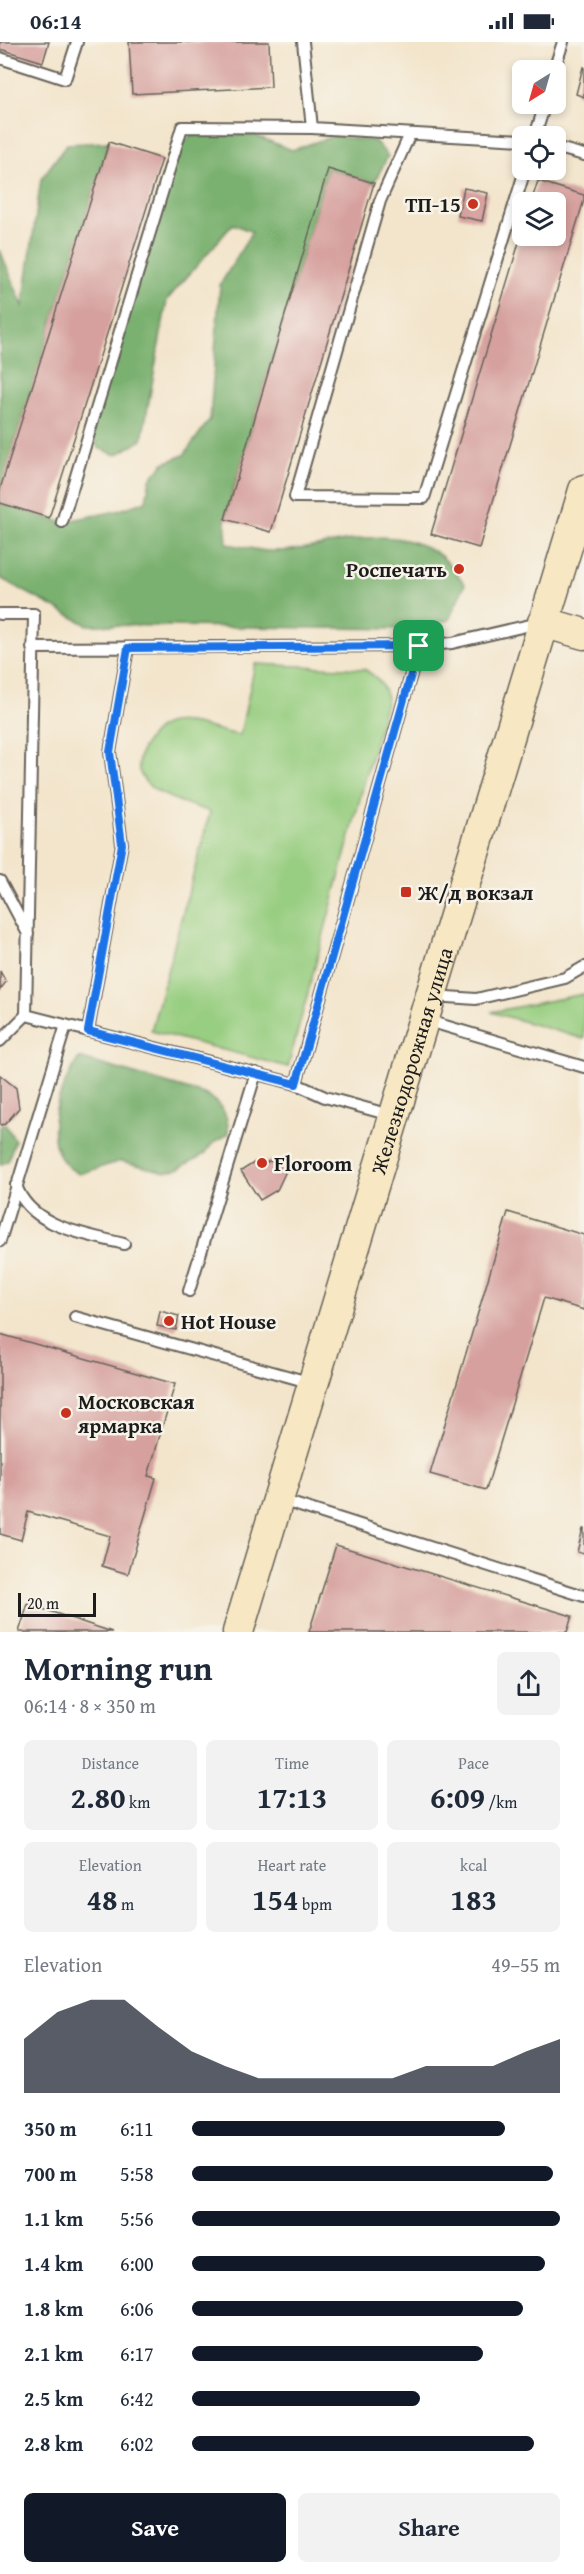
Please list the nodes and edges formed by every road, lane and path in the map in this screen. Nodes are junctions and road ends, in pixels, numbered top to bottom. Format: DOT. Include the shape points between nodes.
graph roads {
  1 [pos="76,42"];
  2 [pos="303,42"];
  3 [pos="563,42"];
  4 [pos="0,58"];
  5 [pos="557,60"];
  6 [pos="312,128"];
  7 [pos="410,134"];
  8 [pos="512,139"];
  9 [pos="566,150"];
  10 [pos="584,155"];
  11 [pos="522,180"];
  12 [pos="584,490"];
  13 [pos="62,522"];
  14 [pos="0,614"];
  15 [pos="543,622"];
  16 [pos="584,634"];
  17 [pos="419,646"];
  18 [pos="32,648"];
  19 [pos="128,648"];
  20 [pos="0,881"];
  21 [pos="29,934"];
  22 [pos="584,967"];
  23 [pos="429,1008"];
  24 [pos="26,1015"];
  25 [pos="66,1025"];
  26 [pos="88,1031"];
  27 [pos="0,1041"];
  28 [pos="584,1067"];
  29 [pos="256,1073"];
  30 [pos="296,1084"];
  31 [pos="394,1116"];
  32 [pos="16,1185"];
  33 [pos="0,1241"];
  34 [pos="124,1244"];
  35 [pos="189,1291"];
  36 [pos="75,1317"];
  37 [pos="313,1383"];
  38 [pos="278,1499"];
  39 [pos="584,1596"];
  40 [pos="238,1632"];
  1 -- 4 [label="lane" via="65,79"];
  2 -- 6 [label="lane"];
  3 -- 5 [label="lane"];
  6 -- 7 [label="lane"];
  6 -- 13 [label="lane" via="182,127"];
  7 -- 8 [label="lane"];
  7 -- 11 [label="lane" via="380,201 296,497 424,498"];
  9 -- 10 [label="lane"];
  12 -- 15 [label="main road, Железнодорожная улица"];
  14 -- 18 [label="lane" via="34,614"];
  15 -- 16 [label="main road"];
  15 -- 17 [label="lane" via="452,643"];
  15 -- 23 [label="main road, Железнодорожная улица"];
  17 -- 19 [label="lane"];
  17 -- 30 [label="lane"];
  18 -- 19 [label="lane"];
  18 -- 21 [label="lane"];
  19 -- 26 [label="lane" via="110,752 122,844"];
  20 -- 21 [label="lane"];
  21 -- 24 [label="lane"];
  22 -- 23 [label="lane" via="565,978"];
  23 -- 28 [label="lane"];
  23 -- 31 [label="main road, Железнодорожная улица"];
  24 -- 25 [label="lane"];
  24 -- 27 [label="lane"];
  25 -- 26 [label="lane"];
  25 -- 32 [label="lane"];
  26 -- 29 [label="lane"];
  29 -- 30 [label="lane"];
  29 -- 35 [label="lane"];
  30 -- 31 [label="lane" via="325,1097"];
  31 -- 37 [label="main road, Железнодорожная улица"];
  32 -- 33 [label="lane"];
  32 -- 34 [label="lane" via="20,1197 57,1226"];
  36 -- 37 [label="lane"];
  37 -- 38 [label="main road, Железнодорожная улица"];
  38 -- 39 [label="lane"];
  38 -- 40 [label="main road, Железнодорожная улица"];
}
